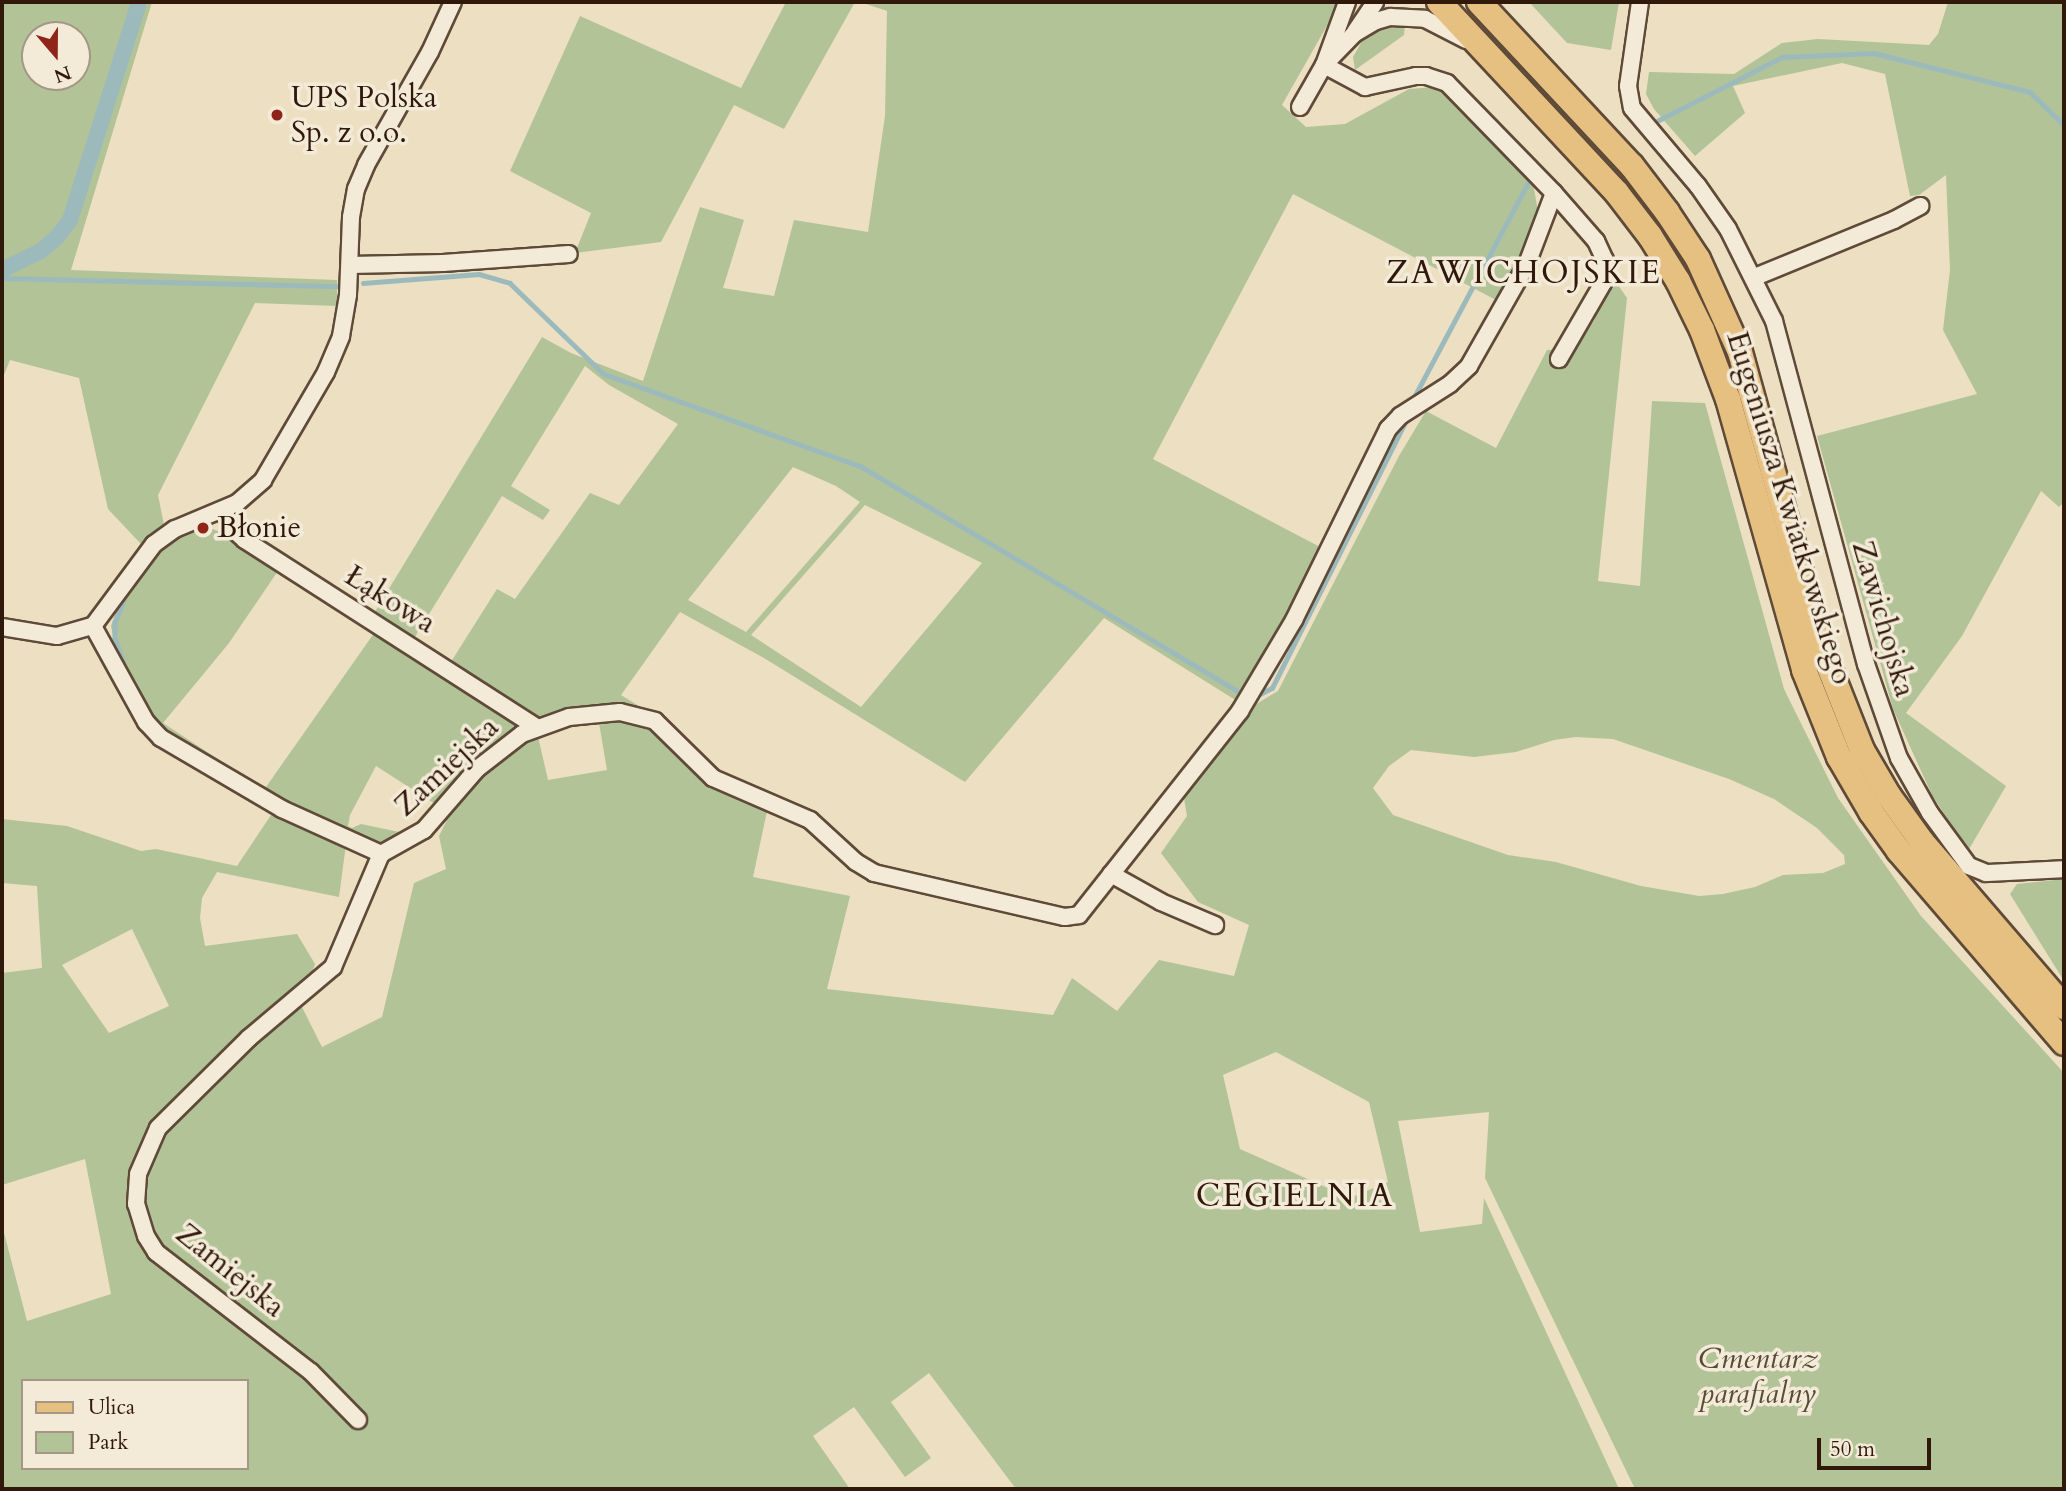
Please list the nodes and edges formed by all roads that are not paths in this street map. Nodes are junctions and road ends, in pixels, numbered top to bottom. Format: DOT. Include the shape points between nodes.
graph roads {
  1 [pos="453,2"];
  2 [pos="1375,2"];
  3 [pos="1439,2"];
  4 [pos="1479,2"];
  5 [pos="1640,2"];
  6 [pos="1348,6"];
  7 [pos="1354,34"];
  8 [pos="1483,49"];
  9 [pos="1324,65"];
  10 [pos="1300,107"];
  11 [pos="1554,193"];
  12 [pos="1920,206"];
  13 [pos="569,254"];
  14 [pos="350,265"];
  15 [pos="1755,277"];
  16 [pos="1559,359"];
  17 [pos="223,511"];
  18 [pos="93,626"];
  19 [pos="2,627"];
  20 [pos="536,727"];
  21 [pos="381,854"];
  22 [pos="2064,869"];
  23 [pos="1111,874"];
  24 [pos="1214,925"];
  25 [pos="2064,1007"];
  26 [pos="2064,1043"];
  27 [pos="358,1420"];
  1 -- 14 [label="street" via="356,189"];
  2 -- 7 [label="street"];
  3 -- 8 [label="main road, Eugeniusza Kwiatkowskiego"];
  4 -- 25 [label="main road, Eugeniusza Kwiatkowskiego" via="1632,166 1698,259 1748,374 1824,654 1859,743 1922,842"];
  5 -- 15 [label="street, Zawichojska" via="1628,86 1632,108 1698,186"];
  6 -- 9 [label="street"];
  7 -- 8 [label="street" via="1376,21 1409,16 1434,22"];
  7 -- 9 [label="street"];
  8 -- 26 [label="main road, Eugeniusza Kwiatkowskiego" via="1622,199 1678,281 1709,345 1728,399 1804,670 1839,757 1899,851"];
  9 -- 10 [label="street"];
  9 -- 11 [label="street" via="1365,87 1426,75 1447,83"];
  11 -- 16 [label="street" via="1596,241 1605,260 1603,283"];
  11 -- 23 [label="street" via="1527,264 1469,366 1388,429 1306,597 1240,711"];
  12 -- 15 [label="street"];
  13 -- 14 [label="street" via="443,264"];
  14 -- 17 [label="street" via="345,320 326,372 263,481"];
  15 -- 22 [label="street, Zawichojska" via="1786,359 1866,664 1899,758 1930,813 1969,866 1986,873"];
  17 -- 18 [label="street" via="175,529 153,544"];
  17 -- 20 [label="street, Łąkowa" via="245,540"];
  18 -- 19 [label="street" via="57,636"];
  18 -- 21 [label="street" via="142,716 161,738 282,809"];
  20 -- 21 [label="street, Zamiejska" via="477,769 424,830"];
  20 -- 23 [label="street, Zamiejska" via="587,713 645,716 668,731 713,778 800,815 866,870 904,881 1070,917 1079,915"];
  21 -- 27 [label="street, Zamiejska" via="332,967 249,1038 158,1128 138,1174 136,1204 156,1252 311,1372"];
  23 -- 24 [label="street"];
}
